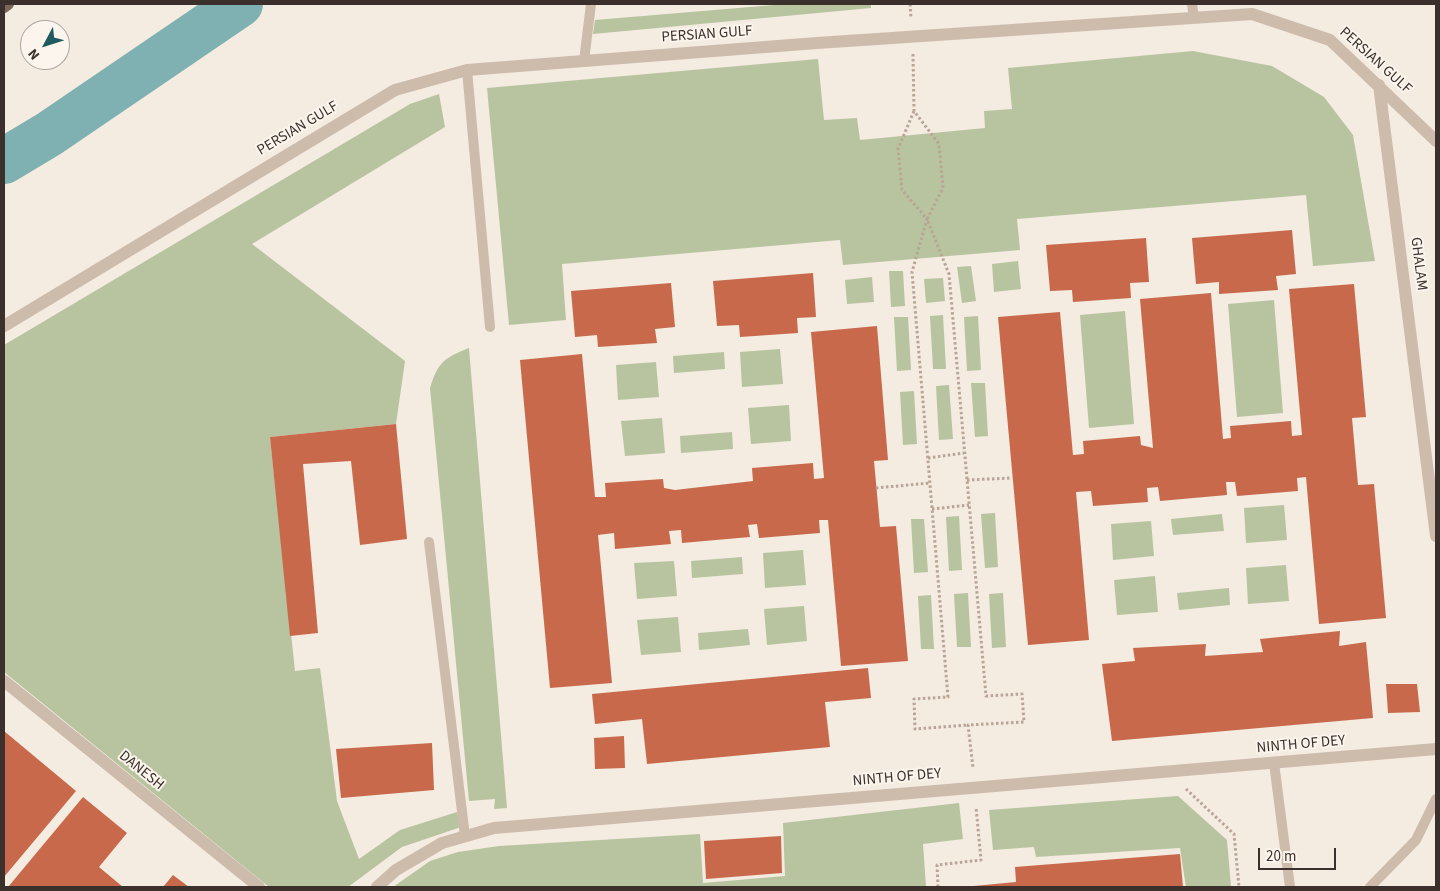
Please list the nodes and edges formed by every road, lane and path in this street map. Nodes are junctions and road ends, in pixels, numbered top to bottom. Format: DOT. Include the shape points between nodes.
graph roads {
  1 [pos="8,4"];
  2 [pos="591,4"];
  3 [pos="1192,4"];
  4 [pos="4,7"];
  5 [pos="1194,18"];
  6 [pos="913,38"];
  7 [pos="584,61"];
  8 [pos="466,70"];
  9 [pos="1379,85"];
  10 [pos="914,111"];
  11 [pos="1436,141"];
  12 [pos="927,219"];
  13 [pos="4,326"];
  14 [pos="490,326"];
  15 [pos="964,453"];
  16 [pos="928,458"];
  17 [pos="1012,478"];
  18 [pos="967,480"];
  19 [pos="930,483"];
  20 [pos="876,488"];
  21 [pos="969,505"];
  22 [pos="932,508"];
  23 [pos="1436,536"];
  24 [pos="429,542"];
  25 [pos="4,681"];
  26 [pos="968,725"];
  27 [pos="1436,749"];
  28 [pos="1274,763"];
  29 [pos="976,788"];
  30 [pos="1185,788"];
  31 [pos="1436,799"];
  32 [pos="466,836"];
  33 [pos="259,887"];
  34 [pos="377,887"];
  35 [pos="938,887"];
  36 [pos="1239,887"];
  37 [pos="1290,887"];
  38 [pos="1370,887"];
  1 -- 4 [label="main road"];
  2 -- 7 [label="lane"];
  3 -- 5 [label="lane"];
  5 -- 6 [label="street, PERSIAN GULF"];
  5 -- 9 [label="street, PERSIAN GULF" via="1252,14 1330,40"];
  6 -- 7 [label="street, PERSIAN GULF"];
  6 -- 10 [label="path"];
  7 -- 8 [label="street, PERSIAN GULF"];
  8 -- 13 [label="street, PERSIAN GULF" via="394,90"];
  8 -- 14 [label="lane"];
  9 -- 11 [label="street, PERSIAN GULF"];
  9 -- 23 [label="street, GHALAM"];
  10 -- 12 [label="path" via="898,149 902,190"];
  10 -- 12 [label="path" via="939,144 944,188"];
  12 -- 15 [label="path" via="949,274"];
  12 -- 16 [label="path" via="912,272"];
  15 -- 16 [label="path"];
  15 -- 18 [label="path"];
  16 -- 19 [label="path"];
  17 -- 18 [label="path"];
  18 -- 21 [label="path"];
  19 -- 20 [label="path"];
  19 -- 22 [label="path"];
  21 -- 22 [label="path"];
  21 -- 26 [label="path" via="986,696 1022,694 1024,722"];
  22 -- 26 [label="path" via="948,697 914,699 915,729"];
  24 -- 32 [label="lane"];
  25 -- 33 [label="street, DANESH"];
  26 -- 29 [label="path"];
  27 -- 28 [label="street, NINTH OF DEY"];
  28 -- 29 [label="street, NINTH OF DEY"];
  28 -- 37 [label="lane"];
  29 -- 32 [label="street, NINTH OF DEY" via="494,828"];
  29 -- 35 [label="path" via="981,860 937,865"];
  30 -- 36 [label="path" via="1234,834"];
  31 -- 38 [label="lane" via="1416,840"];
  32 -- 34 [label="street, NINTH OF DEY" via="442,843 396,870"];
}
